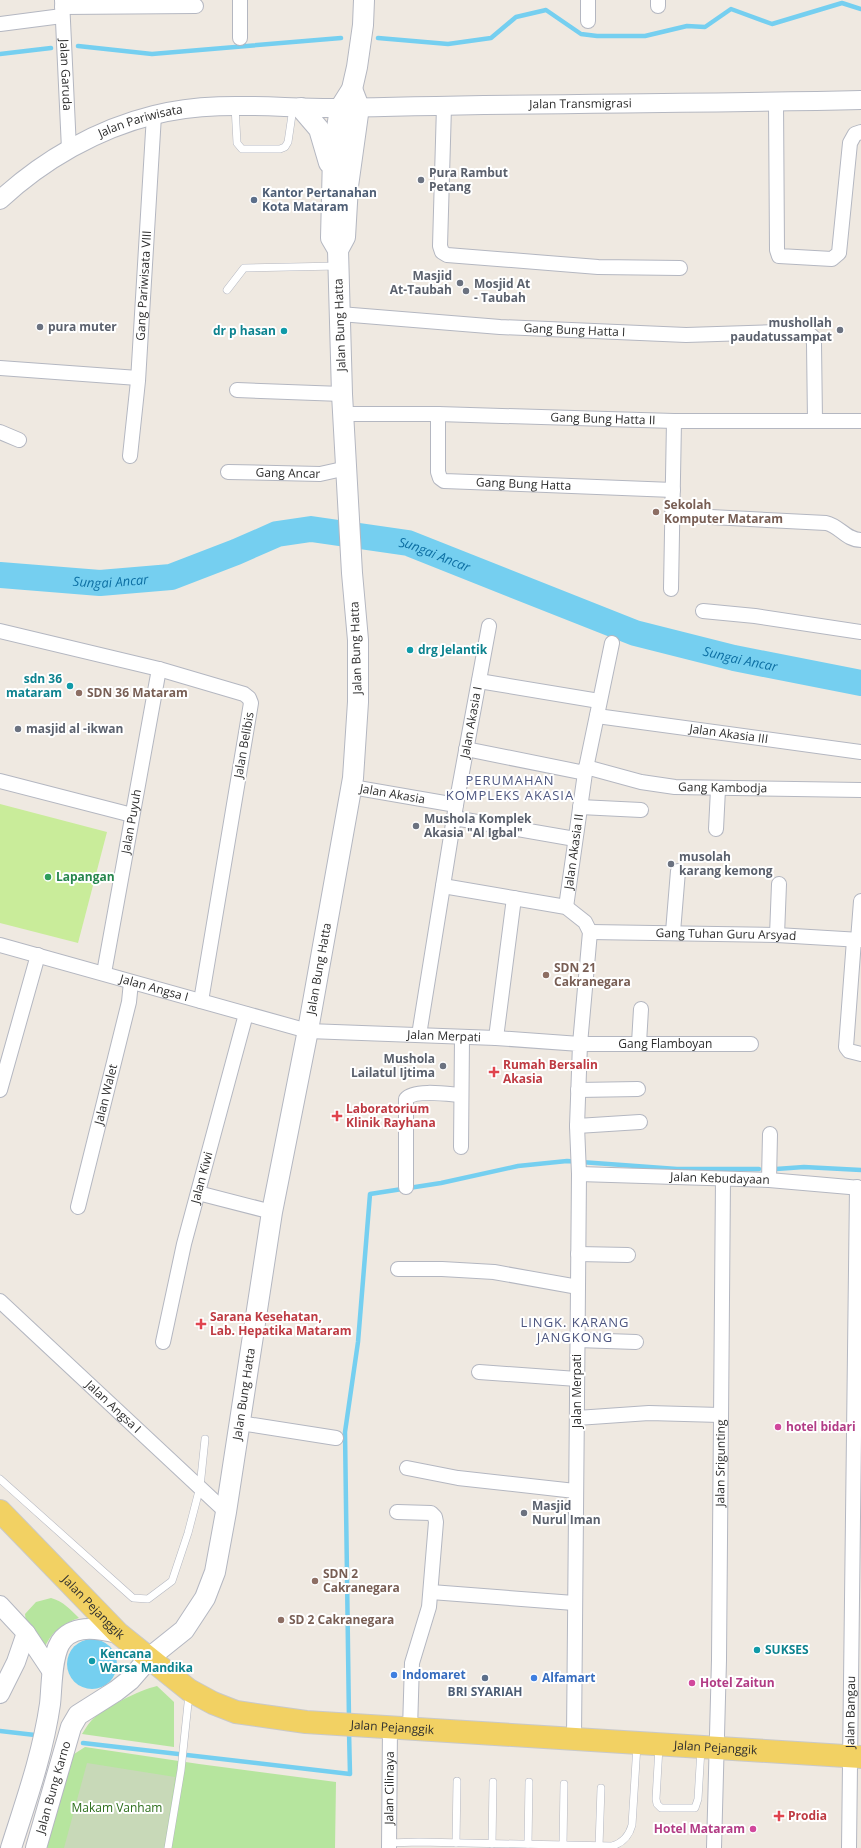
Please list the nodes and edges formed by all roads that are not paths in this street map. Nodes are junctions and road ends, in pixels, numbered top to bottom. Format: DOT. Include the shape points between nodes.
graph roads {
  1 [pos="240,0"];
  2 [pos="364,0"];
  3 [pos="588,0"];
  4 [pos="196,6"];
  5 [pos="62,8"];
  6 [pos="588,21"];
  7 [pos="0,24"];
  8 [pos="240,38"];
  9 [pos="861,100"];
  10 [pos="776,102"];
  11 [pos="235,106"];
  12 [pos="444,106"];
  13 [pos="349,107"];
  14 [pos="297,108"];
  15 [pos="154,115"];
  16 [pos="861,132"];
  17 [pos="69,149"];
  18 [pos="332,173"];
  19 [pos="0,200"];
  20 [pos="338,258"];
  21 [pos="680,268"];
  22 [pos="227,290"];
  23 [pos="340,314"];
  24 [pos="0,368"];
  25 [pos="138,378"];
  26 [pos="237,390"];
  27 [pos="342,394"];
  28 [pos="344,414"];
  29 [pos="438,414"];
  30 [pos="674,421"];
  31 [pos="815,421"];
  32 [pos="861,421"];
  33 [pos="0,432"];
  34 [pos="19,440"];
  35 [pos="130,456"];
  36 [pos="348,470"];
  37 [pos="228,472"];
  38 [pos="673,490"];
  39 [pos="672,514"];
  40 [pos="861,540"];
  41 [pos="670,589"];
  42 [pos="703,611"];
  43 [pos="489,626"];
  44 [pos="0,631"];
  45 [pos="861,632"];
  46 [pos="612,643"];
  47 [pos="159,669"];
  48 [pos="479,681"];
  49 [pos="599,701"];
  50 [pos="597,716"];
  51 [pos="466,749"];
  52 [pos="861,752"];
  53 [pos="585,770"];
  54 [pos="0,781"];
  55 [pos="352,786"];
  56 [pos="718,789"];
  57 [pos="861,790"];
  58 [pos="580,807"];
  59 [pos="641,810"];
  60 [pos="455,812"];
  61 [pos="132,816"];
  62 [pos="716,829"];
  63 [pos="575,839"];
  64 [pos="678,870"];
  65 [pos="779,884"];
  66 [pos="443,886"];
  67 [pos="514,898"];
  68 [pos="861,901"];
  69 [pos="566,907"];
  70 [pos="590,932"];
  71 [pos="673,932"];
  72 [pos="777,935"];
  73 [pos="858,940"];
  74 [pos="0,945"];
  75 [pos="38,955"];
  76 [pos="104,973"];
  77 [pos="131,982"];
  78 [pos="201,1001"];
  79 [pos="641,1009"];
  80 [pos="246,1014"];
  81 [pos="308,1031"];
  82 [pos="419,1035"];
  83 [pos="462,1038"];
  84 [pos="496,1038"];
  85 [pos="639,1043"];
  86 [pos="580,1044"];
  87 [pos="751,1044"];
  88 [pos="861,1054"];
  89 [pos="638,1089"];
  90 [pos="0,1090"];
  91 [pos="578,1090"];
  92 [pos="460,1095"];
  93 [pos="640,1122"];
  94 [pos="577,1126"];
  95 [pos="770,1134"];
  96 [pos="460,1148"];
  97 [pos="579,1171"];
  98 [pos="723,1179"];
  99 [pos="768,1180"];
  100 [pos="406,1187"];
  101 [pos="859,1187"];
  102 [pos="198,1193"];
  103 [pos="78,1207"];
  104 [pos="272,1212"];
  105 [pos="578,1254"];
  106 [pos="628,1255"];
  107 [pos="398,1269"];
  108 [pos="578,1287"];
  109 [pos="0,1301"];
  110 [pos="576,1340"];
  111 [pos="163,1342"];
  112 [pos="636,1342"];
  113 [pos="479,1372"];
  114 [pos="577,1379"];
  115 [pos="720,1415"];
  116 [pos="577,1418"];
  117 [pos="240,1422"];
  118 [pos="336,1438"];
  119 [pos="205,1439"];
  120 [pos="407,1468"];
  121 [pos="0,1479"];
  122 [pos="200,1487"];
  123 [pos="575,1491"];
  124 [pos="0,1511"];
  125 [pos="226,1512"];
  126 [pos="398,1512"];
  127 [pos="431,1592"];
  128 [pos="574,1603"];
  129 [pos="0,1605"];
  130 [pos="26,1632"];
  131 [pos="118,1633"];
  132 [pos="149,1658"];
  133 [pos="52,1672"];
  134 [pos="189,1690"];
  135 [pos="0,1694"];
  136 [pos="71,1727"];
  137 [pos="400,1728"];
  138 [pos="574,1738"];
  139 [pos="637,1743"];
  140 [pos="659,1744"];
  141 [pos="709,1747"];
  142 [pos="855,1756"];
  143 [pos="458,1781"];
  144 [pos="493,1782"];
  145 [pos="530,1782"];
  146 [pos="564,1784"];
  147 [pos="601,1788"];
  148 [pos="456,1843"];
  149 [pos="492,1844"];
  150 [pos="528,1844"];
  151 [pos="389,1845"];
  152 [pos="563,1845"];
  153 [pos="599,1846"];
  154 [pos="11,1848"];
  155 [pos="36,1848"];
  156 [pos="168,1848"];
  157 [pos="714,1848"];
  158 [pos="849,1848"];
  1 -- 8 [label="street"];
  2 -- 13 [label="main road" via="359,53"];
  3 -- 6 [label="street"];
  4 -- 5 [label="street"];
  5 -- 7 [label="street"];
  5 -- 17 [label="street, Jalan Garuda"];
  9 -- 10 [label="street, Jalan Transmigrasi"];
  10 -- 12 [label="street, Jalan Transmigrasi"];
  10 -- 16 [label="street" via="780,256 832,259 839,253 850,143 854,134"];
  11 -- 14 [label="street, Jalan Pariwisata"];
  11 -- 14 [label="lane" via="237,143 242,149 285,147"];
  11 -- 15 [label="street, Jalan Pariwisata" via="205,106"];
  12 -- 13 [label="street, Jalan Transmigrasi"];
  12 -- 21 [label="street" via="440,246 443,254 598,267"];
  13 -- 14 [label="street, Jalan Transmigrasi"];
  13 -- 18 [label="main road"];
  13 -- 20 [label="main road" via="345,237"];
  14 -- 18 [label="main road" via="319,129"];
  15 -- 17 [label="street, Jalan Pariwisata" via="113,128"];
  15 -- 25 [label="street, Gang Pariwisata VIII"];
  17 -- 19 [label="street, Jalan Pariwisata" via="28,176"];
  18 -- 20 [label="main road" via="331,238"];
  20 -- 22 [label="lane" via="244,268"];
  20 -- 23 [label="main road, Jalan Bung Hatta"];
  23 -- 27 [label="main road, Jalan Bung Hatta"];
  23 -- 31 [label="street, Gang Bung Hatta I" via="500,327 686,335 799,331 810,333 814,344"];
  24 -- 25 [label="street"];
  25 -- 35 [label="street, Gang Pariwisata VIII"];
  26 -- 27 [label="street"];
  27 -- 28 [label="main road, Jalan Bung Hatta"];
  28 -- 29 [label="street, Gang Bung Hatta II"];
  28 -- 36 [label="main road, Jalan Bung Hatta"];
  29 -- 30 [label="street, Gang Bung Hatta II"];
  29 -- 38 [label="street, Gang Bung Hatta" via="438,472 444,481"];
  30 -- 31 [label="street, Gang Bung Hatta II"];
  30 -- 38 [label="street"];
  31 -- 32 [label="street, Gang Bung Hatta II"];
  33 -- 34 [label="street"];
  36 -- 37 [label="street, Gang Ancar" via="320,474"];
  36 -- 55 [label="main road, Jalan Bung Hatta" via="359,671"];
  38 -- 39 [label="street"];
  39 -- 40 [label="street" via="826,523 834,525 852,540"];
  39 -- 41 [label="street"];
  42 -- 45 [label="street"];
  43 -- 48 [label="street, Jalan Akasia I"];
  44 -- 47 [label="street, Jalan Belibis"];
  46 -- 49 [label="street, Jalan Akasia II"];
  47 -- 61 [label="street, Jalan Puyuh"];
  47 -- 78 [label="street, Jalan Belibis" via="244,694 251,703"];
  48 -- 49 [label="street"];
  48 -- 51 [label="street, Jalan Akasia I"];
  49 -- 50 [label="street, Jalan Akasia II"];
  50 -- 52 [label="street, Jalan Akasia III"];
  50 -- 53 [label="street, Jalan Akasia II"];
  51 -- 53 [label="street"];
  51 -- 60 [label="street, Jalan Akasia I"];
  53 -- 56 [label="street, Gang Kambodja" via="653,784"];
  53 -- 58 [label="street, Jalan Akasia II"];
  54 -- 61 [label="street"];
  55 -- 60 [label="street, Jalan Akasia"];
  55 -- 81 [label="main road, Jalan Bung Hatta"];
  56 -- 57 [label="street, Gang Kambodja"];
  56 -- 62 [label="street"];
  58 -- 59 [label="street"];
  58 -- 63 [label="street, Jalan Akasia II"];
  60 -- 63 [label="street"];
  60 -- 66 [label="street, Jalan Akasia I"];
  61 -- 76 [label="street, Jalan Puyuh"];
  63 -- 69 [label="street, Jalan Akasia II"];
  64 -- 71 [label="street"];
  65 -- 72 [label="street"];
  66 -- 67 [label="street"];
  66 -- 82 [label="street, Jalan Akasia I"];
  67 -- 69 [label="street"];
  67 -- 84 [label="street"];
  68 -- 73 [label="street"];
  69 -- 70 [label="street" via="584,922"];
  70 -- 71 [label="street, Gang Tuhan Guru Arsyad"];
  70 -- 86 [label="street, Jalan Merpati"];
  71 -- 72 [label="street, Gang Tuhan Guru Arsyad"];
  72 -- 73 [label="street, Gang Tuhan Guru Arsyad"];
  73 -- 88 [label="street" via="846,1047 849,1051"];
  74 -- 75 [label="street, Jalan Angsa I"];
  75 -- 76 [label="street, Jalan Angsa I"];
  75 -- 90 [label="street"];
  76 -- 77 [label="street, Jalan Angsa I"];
  77 -- 78 [label="street, Jalan Angsa I"];
  77 -- 103 [label="street, Jalan Walet" via="129,1002"];
  78 -- 80 [label="street, Jalan Angsa I"];
  79 -- 85 [label="street"];
  80 -- 81 [label="street, Jalan Angsa I"];
  80 -- 102 [label="street, Jalan Kiwi"];
  81 -- 82 [label="street, Jalan Merpati"];
  81 -- 104 [label="main road, Jalan Bung Hatta"];
  82 -- 83 [label="street, Jalan Merpati"];
  83 -- 84 [label="street, Jalan Merpati"];
  83 -- 92 [label="street"];
  84 -- 86 [label="street, Jalan Merpati"];
  85 -- 86 [label="street, Gang Flamboyan"];
  85 -- 87 [label="street, Gang Flamboyan"];
  86 -- 91 [label="street, Jalan Merpati"];
  89 -- 91 [label="street"];
  91 -- 94 [label="street, Jalan Merpati"];
  92 -- 96 [label="street"];
  92 -- 100 [label="street" via="420,1093 406,1099"];
  93 -- 94 [label="street"];
  94 -- 97 [label="street, Jalan Merpati"];
  95 -- 99 [label="street"];
  97 -- 98 [label="street, Jalan Kebudayaan"];
  97 -- 105 [label="street, Jalan Merpati"];
  98 -- 99 [label="street, Jalan Kebudayaan"];
  98 -- 115 [label="street, Jalan Srigunting"];
  99 -- 101 [label="street, Jalan Kebudayaan"];
  101 -- 142 [label="street, Jalan Bangau"];
  102 -- 104 [label="street"];
  102 -- 111 [label="street, Jalan Kiwi"];
  104 -- 117 [label="main road, Jalan Bung Hatta"];
  105 -- 106 [label="street"];
  105 -- 108 [label="street, Jalan Merpati"];
  107 -- 108 [label="street" via="494,1272"];
  108 -- 110 [label="street, Jalan Merpati"];
  109 -- 122 [label="street, Jalan Angsa I"];
  110 -- 112 [label="street"];
  110 -- 114 [label="street, Jalan Merpati"];
  113 -- 114 [label="street"];
  114 -- 116 [label="street, Jalan Merpati"];
  115 -- 116 [label="street" via="649,1414"];
  115 -- 141 [label="street, Jalan Srigunting"];
  116 -- 123 [label="street, Jalan Merpati"];
  117 -- 118 [label="street"];
  117 -- 125 [label="main road, Jalan Bung Hatta"];
  119 -- 122 [label="lane"];
  120 -- 123 [label="street" via="458,1478"];
  121 -- 122 [label="lane" via="133,1598 148,1599 172,1581"];
  122 -- 125 [label="street, Jalan Angsa I"];
  123 -- 128 [label="street, Jalan Merpati"];
  124 -- 131 [label="main road, Jalan Pejanggik"];
  125 -- 132 [label="main road, Jalan Bung Hatta" via="215,1572 205,1598 184,1630"];
  126 -- 127 [label="street, Jalan Cilinaya" via="431,1513 435,1517"];
  127 -- 128 [label="street"];
  127 -- 137 [label="street, Jalan Cilinaya" via="412,1663"];
  128 -- 138 [label="street, Jalan Merpati"];
  129 -- 130 [label="street"];
  130 -- 133 [label="street"];
  130 -- 135 [label="street" via="16,1662"];
  131 -- 132 [label="main road, Jalan Pejanggik"];
  131 -- 133 [label="main road" via="91,1629 71,1632 62,1640"];
  132 -- 134 [label="main road, Jalan Pejanggik"];
  132 -- 136 [label="main road, Jalan Bung Hatta" via="130,1680 78,1715"];
  133 -- 154 [label="main road" via="47,1723"];
  134 -- 137 [label="main road, Jalan Pejanggik" via="236,1712 271,1718"];
  134 -- 156 [label="lane" via="181,1770"];
  136 -- 155 [label="main road, Jalan Bung Karno"];
  137 -- 138 [label="main road, Jalan Pejanggik"];
  137 -- 151 [label="street, Jalan Cilinaya"];
  138 -- 139 [label="main road, Jalan Pejanggik"];
  139 -- 140 [label="main road, Jalan Pejanggik"];
  139 -- 153 [label="lane" via="632,1826 629,1834 617,1845"];
  140 -- 141 [label="main road, Jalan Pejanggik"];
  140 -- 141 [label="lane" via="656,1799 661,1808 695,1808"];
  141 -- 142 [label="main road, Jalan Pejanggik"];
  141 -- 157 [label="street, Jalan Srigunting"];
  142 -- 158 [label="street, Jalan Bangau"];
  143 -- 148 [label="lane"];
  144 -- 149 [label="lane"];
  145 -- 150 [label="lane"];
  146 -- 152 [label="lane"];
  147 -- 153 [label="lane"];
  148 -- 149 [label="lane"];
  148 -- 151 [label="lane"];
  149 -- 150 [label="lane"];
  150 -- 152 [label="lane"];
  152 -- 153 [label="lane"];
}
